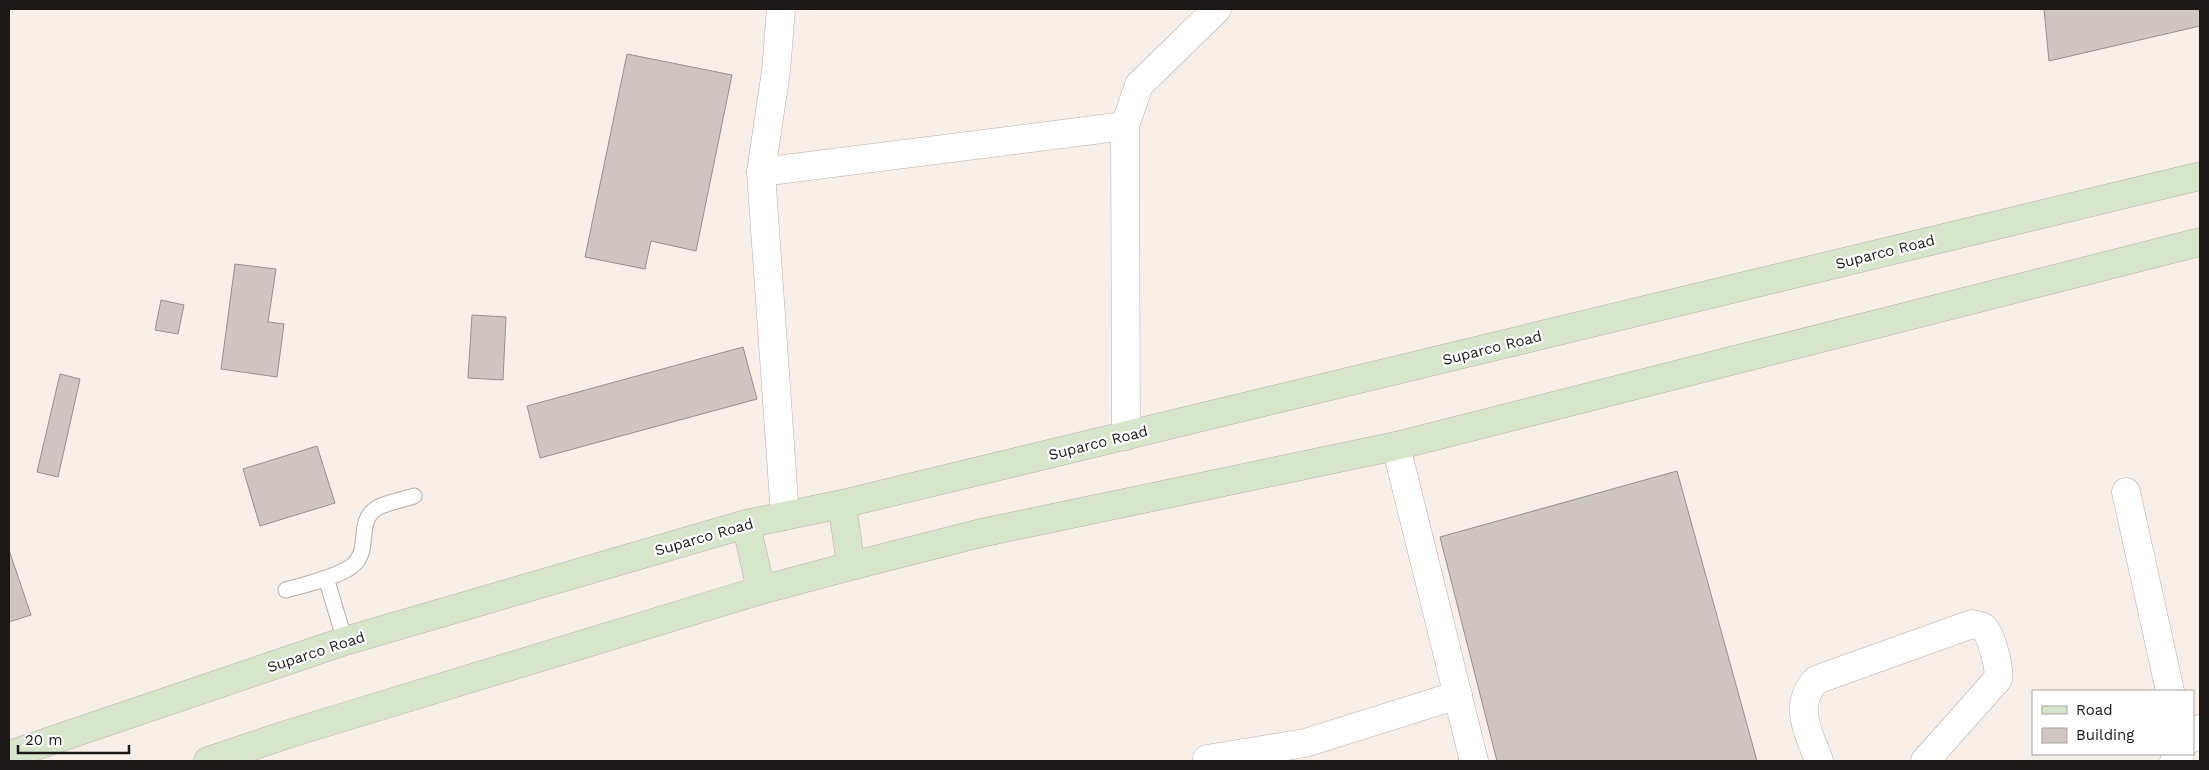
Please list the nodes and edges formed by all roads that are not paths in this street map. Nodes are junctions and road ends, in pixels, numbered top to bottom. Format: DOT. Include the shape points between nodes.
graph roads {
  1 [pos="781,9"];
  2 [pos="1216,9"];
  3 [pos="1125,126"];
  4 [pos="761,172"];
  5 [pos="2200,176"];
  6 [pos="2200,242"];
  7 [pos="1126,436"];
  8 [pos="1396,446"];
  9 [pos="2126,492"];
  10 [pos="414,496"];
  11 [pos="842,504"];
  12 [pos="786,516"];
  13 [pos="746,524"];
  14 [pos="851,566"];
  15 [pos="326,578"];
  16 [pos="286,590"];
  17 [pos="761,590"];
  18 [pos="345,642"];
  19 [pos="2170,690"];
  20 [pos="1458,695"];
  21 [pos="1304,752"];
  22 [pos="9,755"];
  23 [pos="1207,759"];
  24 [pos="208,761"];
  25 [pos="1474,761"];
  26 [pos="1819,761"];
  27 [pos="1925,761"];
  1 -- 4 [label="street" via="776,71"];
  2 -- 3 [label="street" via="1139,84"];
  3 -- 4 [label="street"];
  3 -- 7 [label="street"];
  4 -- 12 [label="street"];
  5 -- 7 [label="main road, Suparco Road"];
  6 -- 8 [label="main road"];
  7 -- 11 [label="main road, Suparco Road"];
  8 -- 14 [label="main road" via="981,533"];
  8 -- 20 [label="street"];
  9 -- 19 [label="street"];
  10 -- 15 [label="lane" via="377,507 364,524 361,555 352,566"];
  11 -- 12 [label="main road, Suparco Road"];
  11 -- 14 [label="main road"];
  12 -- 13 [label="main road, Suparco Road"];
  13 -- 17 [label="main road"];
  13 -- 18 [label="main road, Suparco Road"];
  14 -- 17 [label="main road"];
  15 -- 16 [label="lane"];
  15 -- 18 [label="lane"];
  17 -- 24 [label="main road"];
  18 -- 22 [label="main road, Suparco Road"];
  20 -- 21 [label="street"];
  20 -- 25 [label="street"];
  21 -- 23 [label="street"];
  26 -- 27 [label="street" via="1804,721 1802,704 1807,690 1816,680 1972,624 1978,625 1989,636 1998,679"];
}
